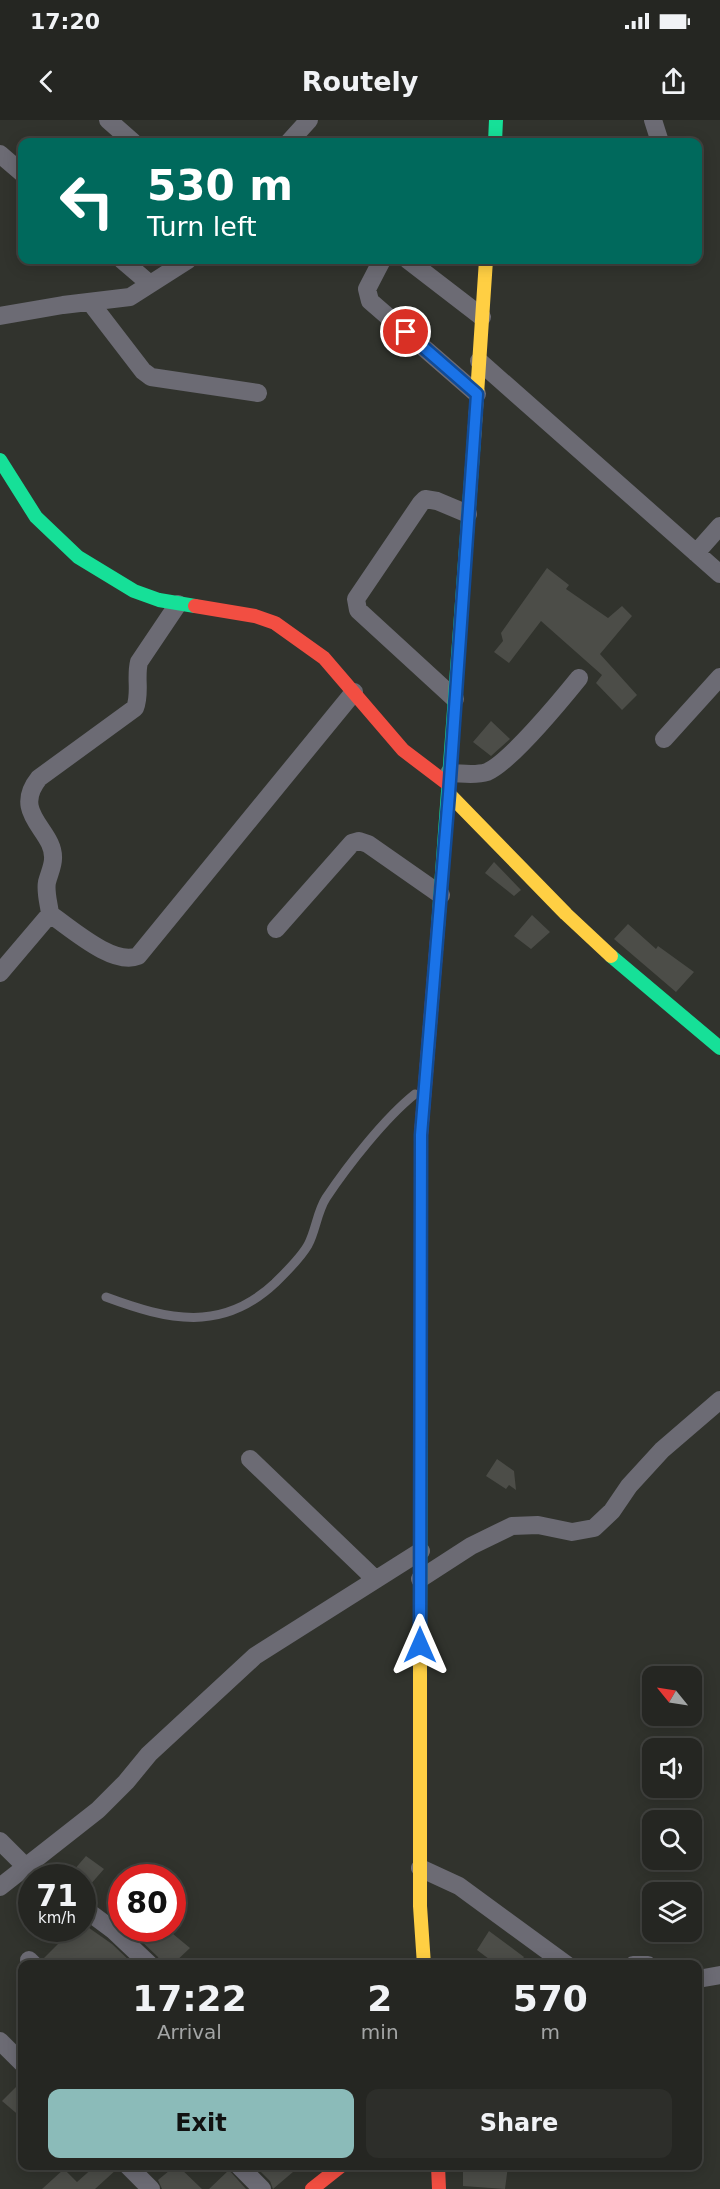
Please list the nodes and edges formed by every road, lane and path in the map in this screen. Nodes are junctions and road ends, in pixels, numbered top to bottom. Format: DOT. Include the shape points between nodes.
graph roads {
  1 [pos="108,120"];
  2 [pos="309,120"];
  3 [pos="496,120"];
  4 [pos="653,120"];
  5 [pos="128,138"];
  6 [pos="293,138"];
  7 [pos="495,138"];
  8 [pos="659,138"];
  9 [pos="0,154"];
  10 [pos="18,170"];
  11 [pos="127,264"];
  12 [pos="182,264"];
  13 [pos="380,264"];
  14 [pos="413,264"];
  15 [pos="486,264"];
  16 [pos="150,284"];
  17 [pos="90,302"];
  18 [pos="0,316"];
  19 [pos="482,317"];
  20 [pos="479,361"];
  21 [pos="258,393"];
  22 [pos="477,394"];
  23 [pos="0,460"];
  24 [pos="468,514"];
  25 [pos="720,526"];
  26 [pos="696,553"];
  27 [pos="720,574"];
  28 [pos="178,604"];
  29 [pos="720,677"];
  30 [pos="579,678"];
  31 [pos="354,693"];
  32 [pos="455,699"];
  33 [pos="664,739"];
  34 [pos="449,784"];
  35 [pos="441,896"];
  36 [pos="50,914"];
  37 [pos="276,929"];
  38 [pos="0,973"];
  39 [pos="720,1048"];
  40 [pos="425,1090"];
  41 [pos="106,1297"];
  42 [pos="720,1400"];
  43 [pos="250,1460"];
  44 [pos="421,1551"];
  45 [pos="375,1579"];
  46 [pos="420,1579"];
  47 [pos="0,1841"];
  48 [pos="23,1864"];
  49 [pos="28,1864"];
  50 [pos="420,1868"];
  51 [pos="18,1872"];
  52 [pos="0,1887"];
  53 [pos="96,1917"];
  54 [pos="145,1960"];
  55 [pos="424,1960"];
  56 [pos="560,1960"];
  57 [pos="720,1975"];
  58 [pos="702,1977"];
  59 [pos="0,2041"];
  60 [pos="18,2059"];
  61 [pos="132,2170"];
  62 [pos="243,2170"];
  63 [pos="336,2170"];
  64 [pos="438,2170"];
  65 [pos="151,2189"];
  66 [pos="262,2189"];
  67 [pos="312,2189"];
  68 [pos="439,2189"];
  1 -- 5 [label="street"];
  2 -- 6 [label="street"];
  3 -- 7 [label="main road"];
  4 -- 8 [label="street"];
  9 -- 10 [label="street"];
  11 -- 16 [label="street"];
  12 -- 16 [label="street"];
  13 -- 22 [label="street" via="367,289 370,301"];
  14 -- 19 [label="street"];
  15 -- 19 [label="main road"];
  16 -- 17 [label="street" via="130,297"];
  17 -- 18 [label="street"];
  17 -- 21 [label="street" via="151,377"];
  19 -- 20 [label="main road"];
  20 -- 22 [label="main road"];
  20 -- 26 [label="street"];
  22 -- 24 [label="main road"];
  23 -- 28 [label="main road" via="36,517 78,557 123,586"];
  24 -- 32 [label="main road"];
  24 -- 32 [label="street" via="425,499 356,599 358,610"];
  25 -- 26 [label="street"];
  26 -- 27 [label="street"];
  28 -- 31 [label="main road" via="275,622 324,658"];
  28 -- 36 [label="street" via="139,662 139,697 135,708 33,785 30,808 52,849 46,888"];
  29 -- 33 [label="street"];
  30 -- 34 [label="street" via="496,766"];
  31 -- 34 [label="main road" via="404,750"];
  31 -- 36 [label="street" via="138,956 130,959 110,954"];
  32 -- 34 [label="main road"];
  34 -- 35 [label="main road"];
  34 -- 39 [label="main road" via="567,914 622,967"];
  35 -- 37 [label="street" via="359,841 352,843"];
  35 -- 40 [label="main road"];
  36 -- 38 [label="street"];
  40 -- 41 [label="lane" via="392,1114 326,1199 307,1246 289,1270 247,1304 204,1318 174,1317"];
  40 -- 44 [label="main road" via="421,1135"];
  42 -- 46 [label="street" via="662,1450 594,1528 572,1532 538,1525 512,1526 471,1546"];
  43 -- 45 [label="street"];
  44 -- 45 [label="street"];
  44 -- 46 [label="main road"];
  45 -- 49 [label="street" via="267,1646 240,1668 149,1754 98,1810"];
  46 -- 50 [label="main road"];
  47 -- 48 [label="street"];
  50 -- 55 [label="main road"];
  50 -- 56 [label="street" via="459,1886"];
  51 -- 52 [label="street"];
  53 -- 54 [label="street"];
  57 -- 58 [label="street"];
  59 -- 60 [label="street"];
  61 -- 65 [label="street"];
  62 -- 66 [label="street"];
  63 -- 67 [label="main road"];
  64 -- 68 [label="main road"];
}
